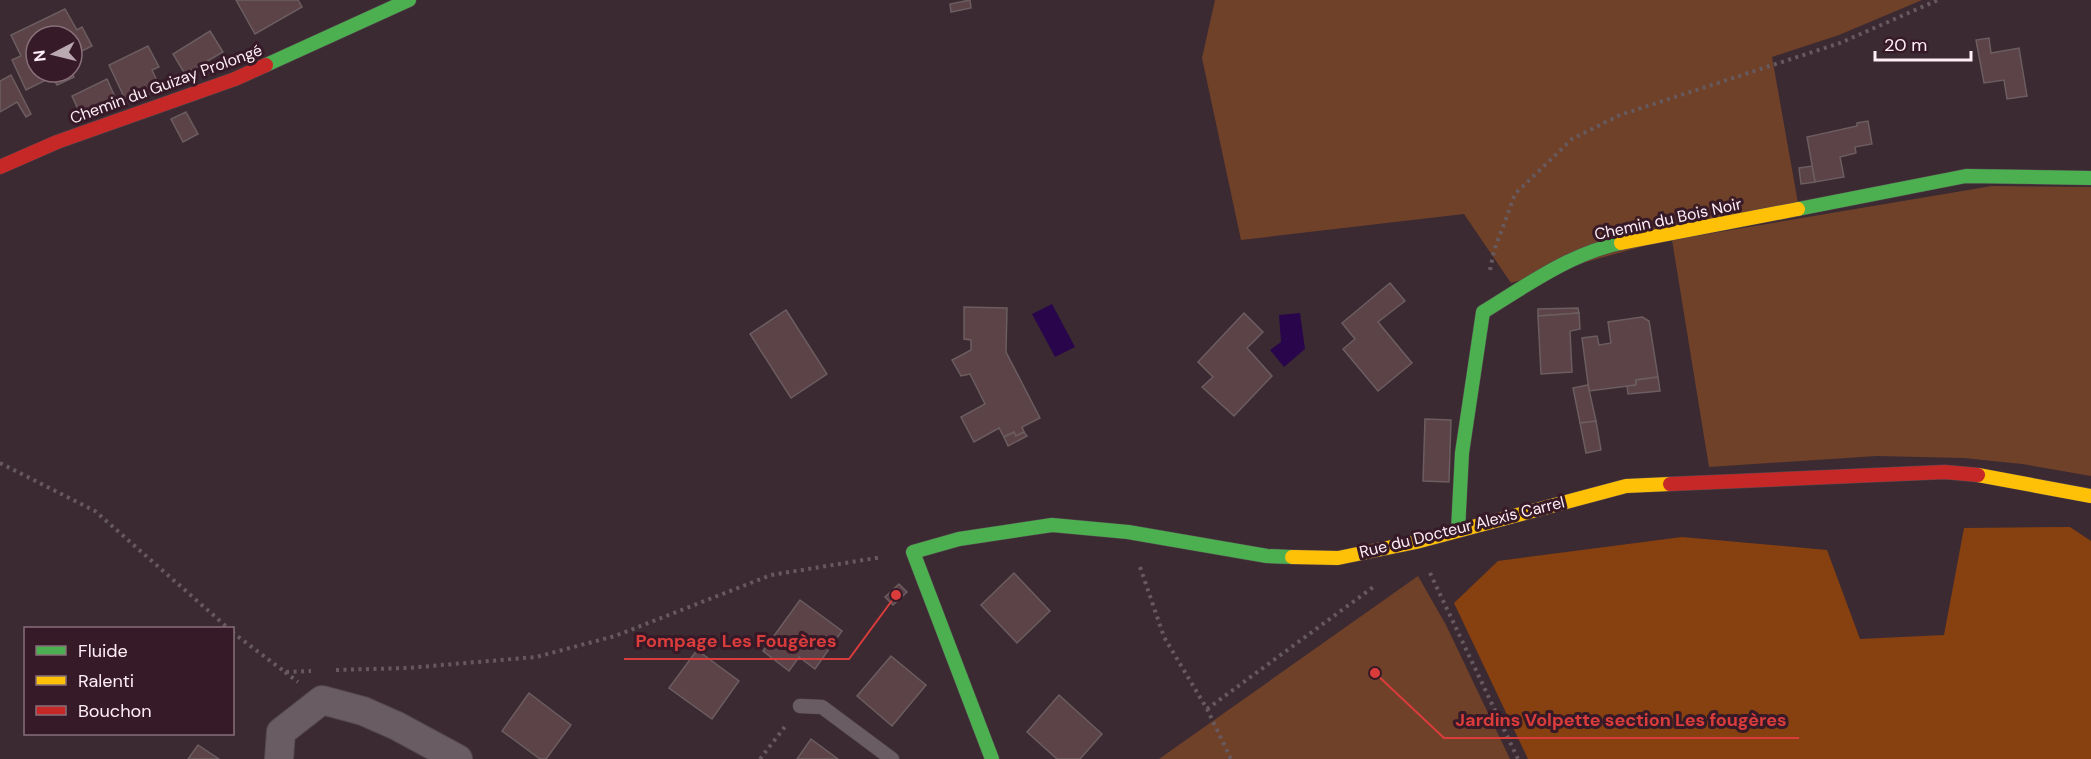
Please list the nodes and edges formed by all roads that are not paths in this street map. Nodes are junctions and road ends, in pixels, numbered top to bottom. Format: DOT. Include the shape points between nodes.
graph roads {
  1 [pos="409,0"];
  2 [pos="0,167"];
  3 [pos="2091,178"];
  4 [pos="2091,496"];
  5 [pos="1458,530"];
  6 [pos="800,706"];
  7 [pos="279,759"];
  8 [pos="458,759"];
  9 [pos="892,759"];
  10 [pos="992,759"];
  1 -- 2 [label="street, Chemin du Guizay Prolongé" via="235,79 57,142"];
  3 -- 5 [label="street, Chemin du Bois Noir" via="1966,176 1605,246 1560,265 1483,312 1462,453"];
  4 -- 5 [label="street, Rue du Docteur Alexis Carrel" via="1989,476 1945,472 1626,486"];
  5 -- 10 [label="street, Rue du Docteur Alexis Carrel" via="1338,558 1267,556 1128,532 1052,525 959,539 913,552"];
  6 -- 9 [label="lane" via="822,707"];
  7 -- 8 [label="street" via="281,732 322,700 363,711"];
}
